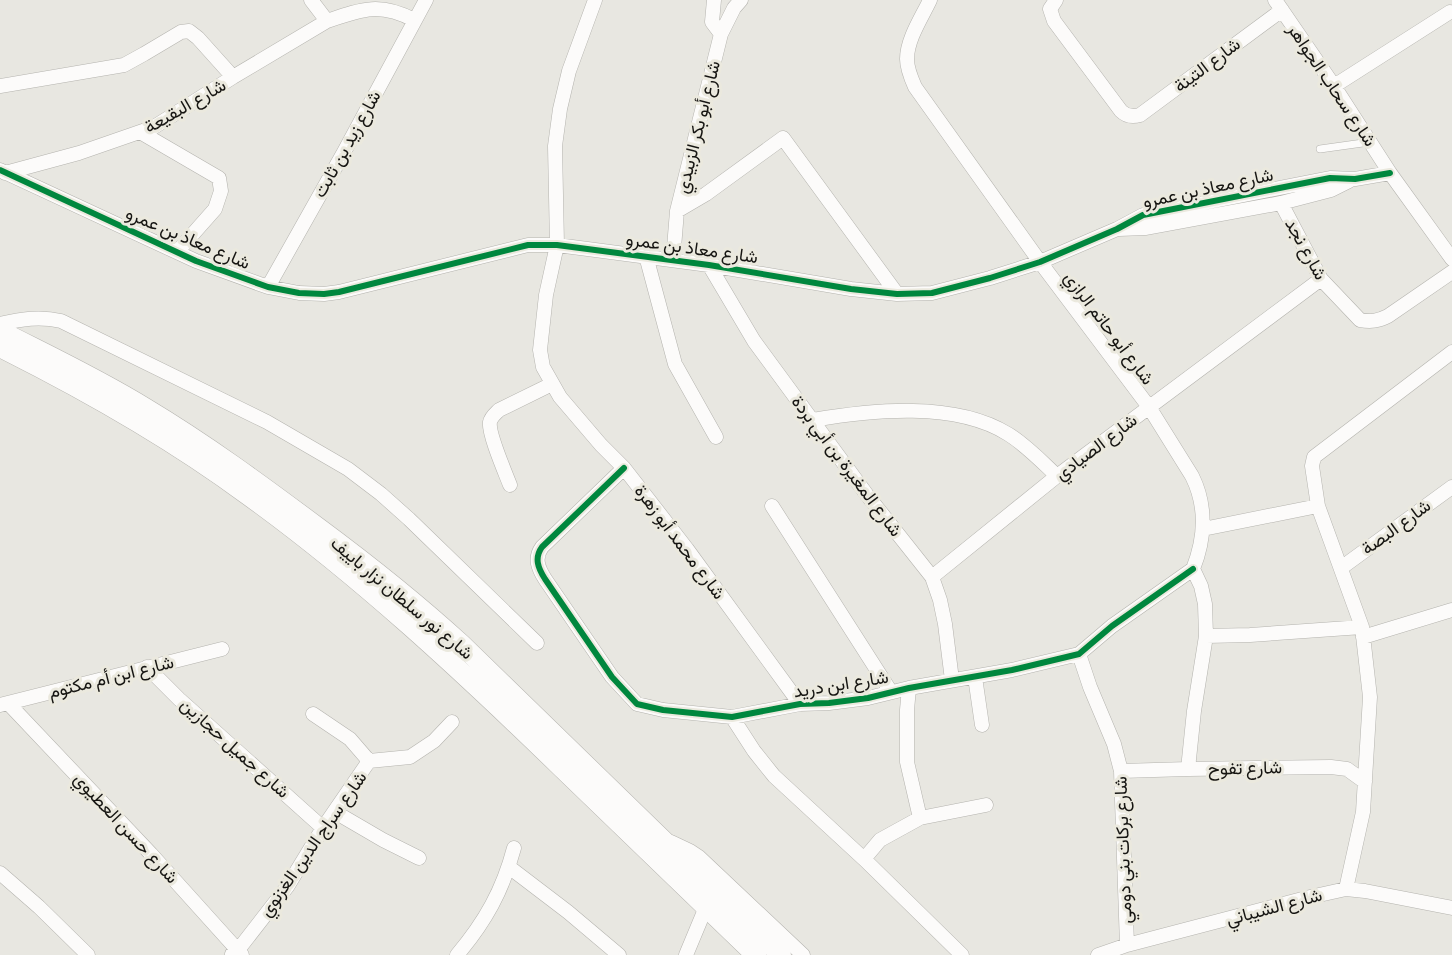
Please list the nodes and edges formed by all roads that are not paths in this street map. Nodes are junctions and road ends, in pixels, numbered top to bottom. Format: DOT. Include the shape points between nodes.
graph roads {
  1 [pos="311,0"];
  2 [pos="426,0"];
  3 [pos="595,0"];
  4 [pos="714,0"];
  5 [pos="741,0"];
  6 [pos="930,0"];
  7 [pos="1056,0"];
  8 [pos="1442,0"];
  9 [pos="1279,5"];
  10 [pos="1451,13"];
  11 [pos="414,20"];
  12 [pos="327,21"];
  13 [pos="721,34"];
  14 [pos="233,77"];
  15 [pos="0,86"];
  16 [pos="1334,86"];
  17 [pos="140,132"];
  18 [pos="1370,142"];
  19 [pos="1320,150"];
  20 [pos="3,171"];
  21 [pos="1390,173"];
  22 [pos="1355,179"];
  23 [pos="1281,203"];
  24 [pos="677,211"];
  25 [pos="1117,229"];
  26 [pos="557,245"];
  27 [pos="177,252"];
  28 [pos="646,256"];
  29 [pos="1452,259"];
  30 [pos="673,260"];
  31 [pos="1040,262"];
  32 [pos="709,265"];
  33 [pos="1452,272"];
  34 [pos="1321,279"];
  35 [pos="268,287"];
  36 [pos="897,294"];
  37 [pos="0,324"];
  38 [pos="0,331"];
  39 [pos="0,347"];
  40 [pos="1452,352"];
  41 [pos="552,384"];
  42 [pos="1149,407"];
  43 [pos="813,420"];
  44 [pos="716,437"];
  45 [pos="624,468"];
  46 [pos="1057,476"];
  47 [pos="510,485"];
  48 [pos="1452,487"];
  49 [pos="772,506"];
  50 [pos="1318,506"];
  51 [pos="1203,529"];
  52 [pos="1341,568"];
  53 [pos="1193,569"];
  54 [pos="932,577"];
  55 [pos="1452,610"];
  56 [pos="1363,632"];
  57 [pos="1206,636"];
  58 [pos="537,643"];
  59 [pos="222,649"];
  60 [pos="1079,654"];
  61 [pos="147,667"];
  62 [pos="975,677"];
  63 [pos="952,680"];
  64 [pos="909,688"];
  65 [pos="891,692"];
  66 [pos="4,704"];
  67 [pos="800,704"];
  68 [pos="314,714"];
  69 [pos="732,717"];
  70 [pos="452,722"];
  71 [pos="982,725"];
  72 [pos="369,762"];
  73 [pos="1188,769"];
  74 [pos="1121,771"];
  75 [pos="1365,782"];
  76 [pos="986,805"];
  77 [pos="335,812"];
  78 [pos="920,818"];
  79 [pos="323,828"];
  80 [pos="660,838"];
  81 [pos="514,848"];
  82 [pos="419,858"];
  83 [pos="864,859"];
  84 [pos="509,867"];
  85 [pos="0,873"];
  86 [pos="1346,889"];
  87 [pos="706,907"];
  88 [pos="1452,908"];
  89 [pos="1126,945"];
  90 [pos="749,952"];
  91 [pos="237,953"];
  92 [pos="88,955"];
  93 [pos="456,955"];
  94 [pos="618,955"];
  95 [pos="686,955"];
  96 [pos="781,955"];
  97 [pos="803,955"];
  98 [pos="962,955"];
  99 [pos="1098,955"];
  1 -- 12 [label="street"];
  2 -- 11 [label="street, شارع زيد بن ثابت"];
  3 -- 26 [label="street, شارع محمد أبو زهرة" via="560,109 555,146"];
  4 -- 13 [label="street" via="712,22"];
  5 -- 13 [label="street, شارع أبو بكر الزبيدي"];
  6 -- 31 [label="street, شارع أبو حاتم الرازي" via="909,45 907,60 912,79"];
  7 -- 9 [label="street, شارع التينة" via="1050,9 1054,21 1121,111 1131,116 1140,115"];
  8 -- 10 [label="street"];
  9 -- 16 [label="street, شارع سحاب الجواهر"];
  10 -- 16 [label="street"];
  11 -- 12 [label="street, شارع البقيعة" via="390,9 375,9"];
  11 -- 35 [label="street, شارع زيد بن ثابت"];
  12 -- 14 [label="street, شارع البقيعة"];
  13 -- 24 [label="street, شارع أبو بكر الزبيدي"];
  14 -- 15 [label="street" via="194,33 186,31 117,67"];
  14 -- 17 [label="street, شارع البقيعة"];
  16 -- 18 [label="street, شارع سحاب الجواهر"];
  17 -- 20 [label="street, شارع البقيعة" via="79,153"];
  17 -- 27 [label="street" via="219,178 221,191 215,209"];
  18 -- 19 [label="lane"];
  18 -- 21 [label="street, شارع سحاب الجواهر"];
  20 -- 27 [label="street, شارع معاذ بن عمرو"];
  21 -- 22 [label="street, شارع معاذ بن عمرو"];
  21 -- 29 [label="street, شارع سحاب الجواهر"];
  22 -- 23 [label="street, شارع معاذ بن عمرو" via="1331,190"];
  22 -- 25 [label="street, شارع معاذ بن عمرو" via="1330,178 1143,215"];
  23 -- 25 [label="street, شارع معاذ بن عمرو" via="1145,228"];
  23 -- 34 [label="street, شارع نجد"];
  24 -- 30 [label="street, شارع أبو بكر الزبيدي"];
  24 -- 36 [label="street" via="783,138"];
  25 -- 31 [label="street, شارع معاذ بن عمرو"];
  26 -- 28 [label="street, شارع معاذ بن عمرو"];
  26 -- 35 [label="street, شارع معاذ بن عمرو" via="528,245 339,292 299,293"];
  26 -- 41 [label="street, شارع محمد أبو زهرة" via="540,350"];
  27 -- 35 [label="street, شارع معاذ بن عمرو"];
  28 -- 30 [label="street, شارع معاذ بن عمرو"];
  28 -- 44 [label="street" via="675,364"];
  30 -- 32 [label="street, شارع معاذ بن عمرو"];
  31 -- 36 [label="street, شارع معاذ بن عمرو" via="946,290"];
  31 -- 42 [label="street, شارع أبو حاتم الرازي"];
  32 -- 36 [label="street, شارع معاذ بن عمرو"];
  32 -- 43 [label="street, شارع المغيرة بن أبي بردة" via="754,341"];
  33 -- 34 [label="street, شارع نجد" via="1388,316 1368,321 1360,320"];
  34 -- 42 [label="street, شارع الصيادي"];
  37 -- 58 [label="street" via="23,318 62,321 267,422 348,470 410,519"];
  38 -- 80 [label="main road, شارع نور سلطان نزار باييف" via="97,380 187,434 338,542 433,618"];
  39 -- 87 [label="main road, شارع نور سلطان نزار باييف" via="196,458 296,530 453,664"];
  40 -- 50 [label="street" via="1314,457"];
  41 -- 45 [label="street, شارع محمد أبو زهرة"];
  41 -- 47 [label="street" via="499,410 490,422"];
  42 -- 46 [label="street, شارع الصيادي"];
  42 -- 51 [label="street, شارع أبو حاتم الرازي" via="1198,487"];
  43 -- 46 [label="street" via="894,411 964,418 1007,433"];
  43 -- 54 [label="street, شارع المغيرة بن أبي بردة"];
  45 -- 67 [label="street, شارع محمد أبو زهرة"];
  45 -- 69 [label="street, شارع ابن دريد" via="542,547 537,562 612,676 637,704"];
  46 -- 54 [label="street, شارع الصيادي"];
  48 -- 52 [label="street, شارع البصة"];
  49 -- 65 [label="street"];
  50 -- 51 [label="street"];
  50 -- 52 [label="street"];
  51 -- 53 [label="street, شارع أبو حاتم الرازي"];
  52 -- 56 [label="street"];
  53 -- 57 [label="street" via="1205,604"];
  53 -- 60 [label="street, شارع ابن دريد"];
  54 -- 63 [label="street, شارع المغيرة بن أبي بردة" via="945,624"];
  55 -- 56 [label="street"];
  56 -- 57 [label="street"];
  56 -- 75 [label="street" via="1370,697"];
  57 -- 73 [label="street"];
  59 -- 61 [label="street, شارع ابن أم مكتوم"];
  60 -- 62 [label="street, شارع ابن دريد"];
  60 -- 74 [label="street, شارع بركات بني دومي"];
  61 -- 66 [label="street, شارع ابن أم مكتوم"];
  61 -- 79 [label="street, شارع جميل حجازين"];
  62 -- 63 [label="street, شارع ابن دريد"];
  62 -- 71 [label="street"];
  63 -- 64 [label="street, شارع ابن دريد"];
  64 -- 65 [label="street, شارع ابن دريد"];
  64 -- 78 [label="street" via="907,762"];
  65 -- 67 [label="street, شارع ابن دريد" via="848,701"];
  66 -- 91 [label="street, شارع حسن العطيوي" via="151,854"];
  67 -- 69 [label="street, شارع ابن دريد"];
  68 -- 72 [label="street, شارع سراج الدين الغزنوي" via="350,739"];
  69 -- 83 [label="street" via="774,776"];
  70 -- 72 [label="street" via="434,741 410,757"];
  72 -- 77 [label="street, شارع سراج الدين الغزنوي"];
  73 -- 74 [label="street, شارع تفوح"];
  73 -- 75 [label="street, شارع تفوح" via="1331,767 1347,769"];
  74 -- 89 [label="street, شارع بركات بني دومي"];
  75 -- 86 [label="street" via="1363,812"];
  76 -- 78 [label="street"];
  77 -- 79 [label="street, شارع سراج الدين الغزنوي"];
  77 -- 82 [label="street"];
  78 -- 83 [label="street" via="880,840"];
  79 -- 91 [label="street, شارع سراج الدين الغزنوي" via="287,887"];
  80 -- 96 [label="main road, شارع نور سلطان نزار باييف"];
  80 -- 97 [label="street" via="699,857"];
  81 -- 84 [label="street"];
  83 -- 98 [label="street"];
  84 -- 93 [label="street" via="486,917"];
  84 -- 94 [label="street"];
  85 -- 92 [label="street"];
  86 -- 88 [label="street, شارع الشيباني"];
  86 -- 89 [label="street, شارع الشيباني"];
  87 -- 90 [label="main road, شارع نور سلطان نزار باييف"];
  87 -- 95 [label="street"];
  89 -- 99 [label="street, شارع الشيباني"];
}
